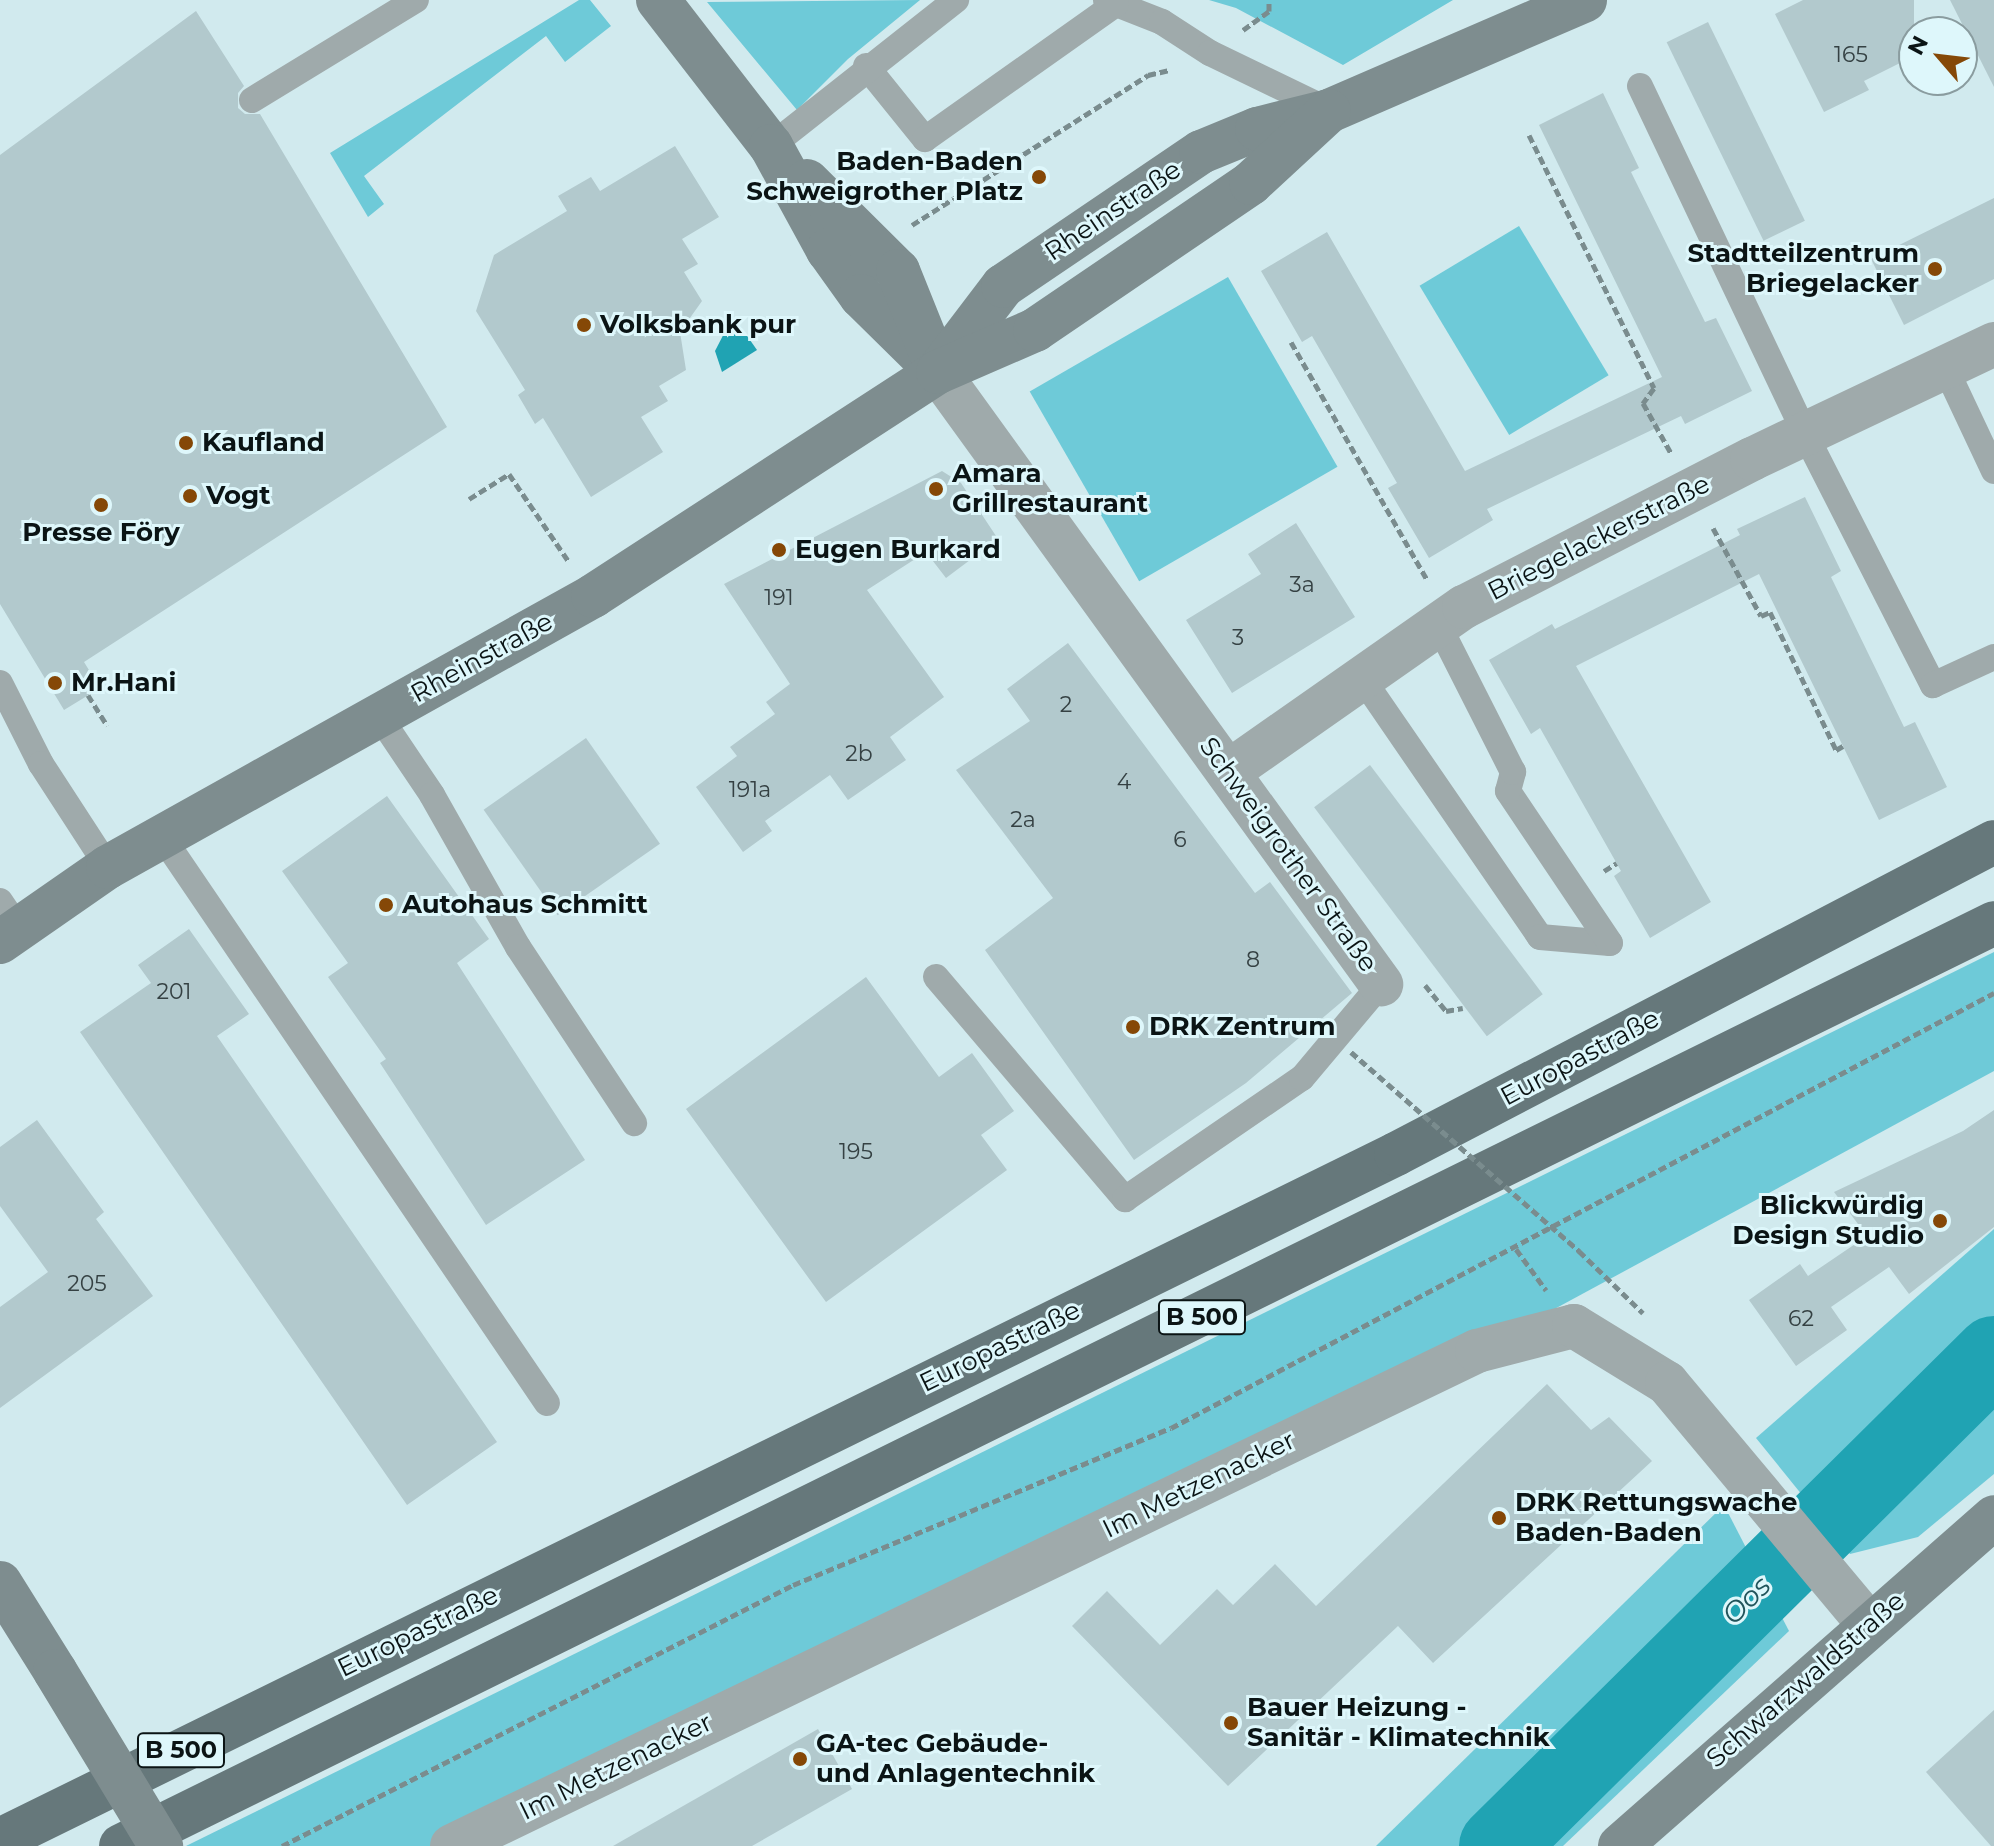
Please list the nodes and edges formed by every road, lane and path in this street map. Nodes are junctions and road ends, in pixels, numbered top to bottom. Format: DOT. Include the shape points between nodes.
graph roads {
  1 [pos="416,0"];
  2 [pos="658,0"];
  3 [pos="956,0"];
  4 [pos="1585,0"];
  5 [pos="1111,2"];
  6 [pos="1210,53"];
  7 [pos="866,66"];
  8 [pos="1640,86"];
  9 [pos="252,100"];
  10 [pos="1329,111"];
  11 [pos="1529,135"];
  12 [pos="771,146"];
  13 [pos="898,271"];
  14 [pos="1291,342"];
  15 [pos="1994,344"];
  16 [pos="1945,367"];
  17 [pos="938,372"];
  18 [pos="1805,434"];
  19 [pos="1994,471"];
  20 [pos="1692,490"];
  21 [pos="469,499"];
  22 [pos="593,596"];
  23 [pos="1443,620"];
  24 [pos="1790,638"];
  25 [pos="1785,643"];
  26 [pos="1994,657"];
  27 [pos="1362,678"];
  28 [pos="0,683"];
  29 [pos="88,695"];
  30 [pos="379,716"];
  31 [pos="107,725"];
  32 [pos="1843,746"];
  33 [pos="1228,772"];
  34 [pos="163,838"];
  35 [pos="1994,842"];
  36 [pos="108,867"];
  37 [pos="1994,923"];
  38 [pos="6,924"];
  39 [pos="936,977"];
  40 [pos="1381,984"];
  41 [pos="1994,993"];
  42 [pos="1463,1008"];
  43 [pos="1446,1011"];
  44 [pos="1351,1052"];
  45 [pos="634,1123"];
  46 [pos="1647,1318"];
  47 [pos="547,1403"];
  48 [pos="1994,1517"];
  49 [pos="0,1583"];
  50 [pos="1868,1623"];
  51 [pos="0,1840"];
  52 [pos="121,1846"];
  53 [pos="161,1846"];
  54 [pos="282,1846"];
  55 [pos="452,1846"];
  56 [pos="1620,1846"];
  1 -- 9 [label="lane"];
  2 -- 12 [label="street"];
  3 -- 7 [label="lane"];
  4 -- 10 [label="street, Rheinstraße"];
  5 -- 6 [label="lane" via="1162,22"];
  5 -- 7 [label="lane" via="925,139"];
  6 -- 10 [label="lane"];
  6 -- 13 [label="path" via="1198,64 1148,75 909,227 919,253"];
  7 -- 12 [label="lane"];
  8 -- 18 [label="lane"];
  10 -- 17 [label="street, Rheinstraße" via="1251,183 1106,283 1035,330"];
  10 -- 17 [label="street, Rheinstraße" via="1257,129 1201,152 1077,234 1003,286"];
  11 -- 20 [label="path" via="1654,388 1643,403"];
  12 -- 13 [label="street"];
  12 -- 17 [label="street" via="828,250 861,296"];
  13 -- 17 [label="street"];
  14 -- 23 [label="path"];
  15 -- 16 [label="street, Briegelackerstraße"];
  16 -- 18 [label="street, Briegelackerstraße"];
  16 -- 19 [label="lane"];
  17 -- 22 [label="street, Rheinstraße"];
  17 -- 33 [label="street, Schweigrother Straße"];
  18 -- 20 [label="street, Briegelackerstraße"];
  18 -- 26 [label="lane" via="1933,685"];
  20 -- 23 [label="street, Briegelackerstraße"];
  20 -- 25 [label="path" via="1761,616 1770,612"];
  21 -- 22 [label="path" via="509,474"];
  22 -- 30 [label="street, Rheinstraße"];
  23 -- 27 [label="street, Briegelackerstraße"];
  23 -- 27 [label="lane" via="1513,772 1508,791 1610,943 1540,937"];
  24 -- 25 [label="path"];
  25 -- 32 [label="path" via="1836,750"];
  27 -- 33 [label="street, Briegelackerstraße"];
  28 -- 36 [label="lane" via="41,764"];
  29 -- 31 [label="path"];
  30 -- 34 [label="street, Rheinstraße"];
  30 -- 45 [label="lane" via="432,795 518,947"];
  33 -- 40 [label="street, Schweigrother Straße"];
  34 -- 36 [label="street, Rheinstraße"];
  34 -- 47 [label="lane"];
  35 -- 51 [label="main road, Europastraße / B 500" via="1396,1154"];
  36 -- 38 [label="street, Rheinstraße"];
  37 -- 52 [label="main road, B 500"];
  39 -- 40 [label="lane, Schweigrother Straße" via="1125,1199 1302,1078"];
  41 -- 54 [label="path" via="1171,1428 793,1585"];
  42 -- 43 [label="path"];
  44 -- 46 [label="path, bridge" via="1579,1251"];
  48 -- 50 [label="street, Schwarzwaldstraße"];
  49 -- 53 [label="street, bridge"];
  50 -- 55 [label="street, Im Metzenacker" via="1667,1383 1574,1326 1477,1351"];
  50 -- 56 [label="street, Schwarzwaldstraße"];
}
